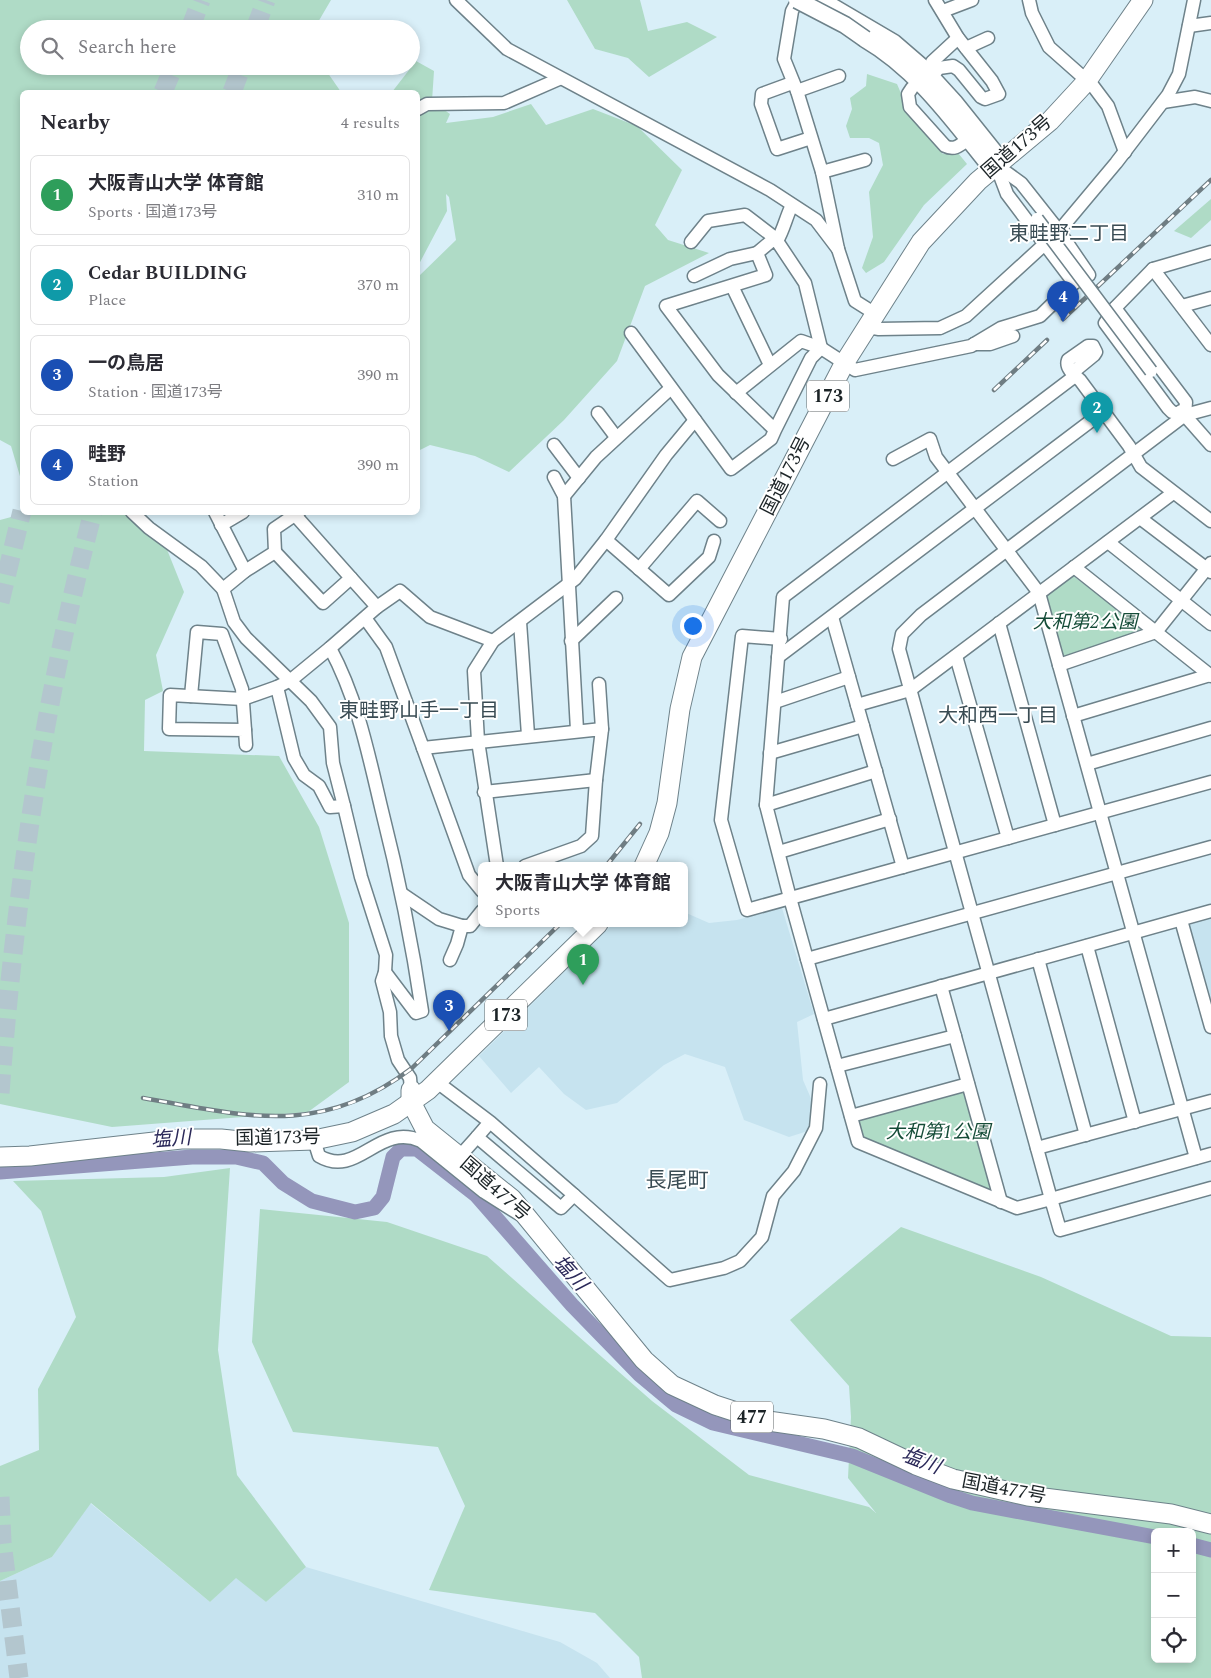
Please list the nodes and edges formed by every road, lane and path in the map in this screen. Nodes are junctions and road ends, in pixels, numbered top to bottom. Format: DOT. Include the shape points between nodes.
graph roads {
  1 [pos="456,0"];
  2 [pos="798,0"];
  3 [pos="821,0"];
  4 [pos="935,0"];
  5 [pos="1029,0"];
  6 [pos="1132,0"];
  7 [pos="1143,0"];
  8 [pos="1194,0"];
  9 [pos="968,1"];
  10 [pos="943,11"];
  11 [pos="1211,23"];
  12 [pos="1189,26"];
  13 [pos="868,33"];
  14 [pos="988,38"];
  15 [pos="962,43"];
  16 [pos="932,70"];
  17 [pos="839,76"];
  18 [pos="1082,78"];
  19 [pos="559,79"];
  20 [pos="795,87"];
  21 [pos="912,88"];
  22 [pos="1211,101"];
  23 [pos="1163,102"];
  24 [pos="420,107"];
  25 [pos="811,138"];
  26 [pos="968,139"];
  27 [pos="1125,152"];
  28 [pos="865,160"];
  29 [pos="992,160"];
  30 [pos="822,172"];
  31 [pos="792,205"];
  32 [pos="1059,231"];
  33 [pos="776,239"];
  34 [pos="691,242"];
  35 [pos="1044,243"];
  36 [pos="838,249"];
  37 [pos="1211,252"];
  38 [pos="757,253"];
  39 [pos="1153,269"];
  40 [pos="694,276"];
  41 [pos="1074,282"];
  42 [pos="732,286"];
  43 [pos="1211,298"];
  44 [pos="1182,306"];
  45 [pos="1115,308"];
  46 [pos="869,316"];
  47 [pos="630,333"];
  48 [pos="1013,336"];
  49 [pos="974,344"];
  50 [pos="1211,345"];
  51 [pos="834,356"];
  52 [pos="770,365"];
  53 [pos="1074,375"];
  54 [pos="671,388"];
  55 [pos="736,394"];
  56 [pos="1211,408"];
  57 [pos="1104,411"];
  58 [pos="598,413"];
  59 [pos="1185,415"];
  60 [pos="695,420"];
  61 [pos="775,430"];
  62 [pos="616,437"];
  63 [pos="554,445"];
  64 [pos="1211,445"];
  65 [pos="1133,454"];
  66 [pos="893,458"];
  67 [pos="948,471"];
  68 [pos="554,477"];
  69 [pos="579,478"];
  70 [pos="1173,493"];
  71 [pos="564,496"];
  72 [pos="975,507"];
  73 [pos="137,515"];
  74 [pos="216,515"];
  75 [pos="238,515"];
  76 [pos="295,515"];
  77 [pos="298,515"];
  78 [pos="1140,518"];
  79 [pos="720,521"];
  80 [pos="1211,521"];
  81 [pos="221,525"];
  82 [pos="606,540"];
  83 [pos="714,541"];
  84 [pos="1108,542"];
  85 [pos="1007,549"];
  86 [pos="275,552"];
  87 [pos="1074,567"];
  88 [pos="1209,568"];
  89 [pos="639,569"];
  90 [pos="244,571"];
  91 [pos="351,578"];
  92 [pos="568,585"];
  93 [pos="223,589"];
  94 [pos="1039,593"];
  95 [pos="616,598"];
  96 [pos="1181,602"];
  97 [pos="377,608"];
  98 [pos="832,617"];
  99 [pos="365,618"];
  100 [pos="520,622"];
  101 [pos="999,623"];
  102 [pos="1211,624"];
  103 [pos="1156,632"];
  104 [pos="781,639"];
  105 [pos="493,641"];
  106 [pos="571,641"];
  107 [pos="330,648"];
  108 [pos="956,656"];
  109 [pos="778,657"];
  110 [pos="1059,665"];
  111 [pos="1210,675"];
  112 [pos="849,677"];
  113 [pos="291,680"];
  114 [pos="599,684"];
  115 [pos="277,687"];
  116 [pos="910,690"];
  117 [pos="191,696"];
  118 [pos="243,699"];
  119 [pos="774,702"];
  120 [pos="857,706"];
  121 [pos="1073,716"];
  122 [pos="863,726"];
  123 [pos="602,728"];
  124 [pos="1211,728"];
  125 [pos="244,730"];
  126 [pos="577,730"];
  127 [pos="528,735"];
  128 [pos="478,741"];
  129 [pos="246,745"];
  130 [pos="423,748"];
  131 [pos="770,753"];
  132 [pos="1087,764"];
  133 [pos="876,772"];
  134 [pos="596,780"];
  135 [pos="1211,782"];
  136 [pos="484,792"];
  137 [pos="766,804"];
  138 [pos="344,806"];
  139 [pos="1100,812"];
  140 [pos="890,819"];
  141 [pos="1055,825"];
  142 [pos="1008,838"];
  143 [pos="1211,848"];
  144 [pos="779,852"];
  145 [pos="956,852"];
  146 [pos="495,862"];
  147 [pos="536,862"];
  148 [pos="635,862"];
  149 [pos="646,862"];
  150 [pos="903,867"];
  151 [pos="1117,873"];
  152 [pos="478,887"];
  153 [pos="402,894"];
  154 [pos="790,898"];
  155 [pos="1211,911"];
  156 [pos="973,913"];
  157 [pos="478,916"];
  158 [pos="1181,920"];
  159 [pos="462,926"];
  160 [pos="581,927"];
  161 [pos="595,927"];
  162 [pos="1134,933"];
  163 [pos="1087,946"];
  164 [pos="807,959"];
  165 [pos="1038,959"];
  166 [pos="450,960"];
  167 [pos="385,972"];
  168 [pos="989,973"];
  169 [pos="941,986"];
  170 [pos="824,1019"];
  171 [pos="1211,1027"];
  172 [pos="955,1036"];
  173 [pos="837,1066"];
  174 [pos="437,1082"];
  175 [pos="820,1084"];
  176 [pos="968,1084"];
  177 [pos="411,1096"];
  178 [pos="1211,1101"];
  179 [pos="1182,1109"];
  180 [pos="851,1116"];
  181 [pos="490,1122"];
  182 [pos="1135,1122"];
  183 [pos="1086,1135"];
  184 [pos="477,1137"];
  185 [pos="314,1140"];
  186 [pos="0,1148"];
  187 [pos="1037,1148"];
  188 [pos="1211,1154"];
  189 [pos="0,1156"];
  190 [pos="459,1157"];
  191 [pos="1196,1158"];
  192 [pos="1211,1188"];
  193 [pos="574,1195"];
  194 [pos="1051,1199"];
  195 [pos="1000,1202"];
  196 [pos="531,1219"];
  197 [pos="1211,1524"];
  1 -- 19 [label="street" via="507,49"];
  2 -- 13 [label="main road, bridge" via="845,25"];
  2 -- 20 [label="street" via="792,11 784,59"];
  3 -- 13 [label="main road"];
  4 -- 10 [label="street"];
  5 -- 18 [label="street" via="1032,13 1050,47"];
  6 -- 18 [label="highway, 国道173号 / 173"];
  7 -- 18 [label="highway, 国道173号 / 173"];
  8 -- 12 [label="street"];
  9 -- 10 [label="street"];
  10 -- 15 [label="street"];
  11 -- 12 [label="street"];
  12 -- 23 [label="street" via="1179,74"];
  13 -- 16 [label="main road" via="894,43"];
  13 -- 26 [label="main road" via="911,74"];
  14 -- 15 [label="street"];
  15 -- 16 [label="street"];
  15 -- 16 [label="street" via="999,94 985,99 980,97 960,70 953,66"];
  16 -- 29 [label="main road"];
  17 -- 20 [label="street"];
  18 -- 27 [label="street" via="1093,86 1108,106"];
  18 -- 29 [label="highway, 国道173号 / 173" via="1050,121"];
  19 -- 24 [label="street" via="504,103 428,104"];
  19 -- 31 [label="street" via="770,190"];
  20 -- 25 [label="street"];
  20 -- 25 [label="street" via="762,94 761,104 777,149"];
  21 -- 26 [label="street" via="908,94 910,107 945,146 958,148"];
  22 -- 23 [label="street" via="1195,97"];
  23 -- 27 [label="street"];
  25 -- 30 [label="street"];
  26 -- 29 [label="main road"];
  27 -- 32 [label="street"];
  28 -- 30 [label="street"];
  29 -- 32 [label="street" via="1021,184"];
  29 -- 35 [label="street" via="1007,194"];
  29 -- 46 [label="highway, 国道173号 / 173" via="978,181 921,242"];
  29 -- 59 [label="street, bridge"];
  30 -- 36 [label="street"];
  31 -- 33 [label="street" via="785,228"];
  31 -- 36 [label="street" via="816,220"];
  32 -- 35 [label="street"];
  32 -- 41 [label="street" via="1089,275"];
  33 -- 34 [label="street" via="746,215 708,222"];
  33 -- 38 [label="street"];
  33 -- 51 [label="street" via="805,282"];
  35 -- 41 [label="street"];
  35 -- 46 [label="street" via="966,316 940,328 879,329"];
  36 -- 46 [label="street" via="854,301"];
  37 -- 39 [label="street"];
  38 -- 40 [label="street" via="730,259"];
  38 -- 42 [label="street" via="766,275"];
  39 -- 44 [label="street"];
  39 -- 45 [label="street"];
  41 -- 49 [label="street" via="1040,316 1002,328"];
  42 -- 52 [label="street"];
  42 -- 55 [label="street" via="666,306"];
  43 -- 44 [label="street"];
  44 -- 50 [label="street"];
  45 -- 59 [label="street" via="1186,402"];
  45 -- 59 [label="street" via="1105,321 1107,327 1168,408"];
  46 -- 51 [label="highway, 国道173号 / 173"];
  47 -- 54 [label="street"];
  48 -- 49 [label="street" via="990,344"];
  49 -- 51 [label="street" via="856,370"];
  51 -- 52 [label="street" via="801,341"];
  51 -- 61 [label="street" via="811,358"];
  51 -- 148 [label="highway, 国道173号 / 173" via="687,644 674,686 657,811"];
  51 -- 149 [label="highway, 国道173号 / 173" via="692,657 680,709 667,803 659,833"];
  52 -- 55 [label="street"];
  53 -- 53 [label="street" via="1094,355 1095,349 1088,346 1068,360"];
  53 -- 57 [label="street"];
  53 -- 67 [label="street"];
  54 -- 60 [label="street"];
  54 -- 62 [label="street"];
  55 -- 61 [label="street"];
  56 -- 59 [label="street"];
  57 -- 65 [label="street"];
  57 -- 72 [label="street"];
  58 -- 62 [label="street"];
  59 -- 64 [label="street"];
  59 -- 65 [label="street"];
  60 -- 61 [label="street" via="731,469 770,439"];
  60 -- 82 [label="street"];
  62 -- 69 [label="street"];
  63 -- 69 [label="street"];
  65 -- 70 [label="street" via="1141,467"];
  65 -- 85 [label="street"];
  66 -- 67 [label="street" via="930,439 936,457"];
  67 -- 72 [label="street"];
  67 -- 104 [label="street" via="787,592 783,597"];
  68 -- 71 [label="street"];
  69 -- 71 [label="street"];
  70 -- 78 [label="street"];
  70 -- 80 [label="street"];
  71 -- 92 [label="street"];
  72 -- 85 [label="street"];
  72 -- 98 [label="street"];
  73 -- 93 [label="street" via="201,566"];
  74 -- 81 [label="street"];
  75 -- 81 [label="street"];
  76 -- 86 [label="street" via="274,529"];
  77 -- 91 [label="street"];
  78 -- 84 [label="street"];
  78 -- 88 [label="street"];
  79 -- 89 [label="street" via="696,501"];
  81 -- 90 [label="street"];
  82 -- 89 [label="street"];
  82 -- 92 [label="street"];
  83 -- 89 [label="street" via="708,557 669,595"];
  84 -- 87 [label="street"];
  84 -- 96 [label="street"];
  85 -- 94 [label="street"];
  85 -- 116 [label="street" via="921,615 902,634 899,649"];
  86 -- 90 [label="street"];
  86 -- 91 [label="street" via="323,603"];
  87 -- 94 [label="street"];
  87 -- 103 [label="street"];
  88 -- 96 [label="street"];
  90 -- 93 [label="street"];
  91 -- 97 [label="street"];
  92 -- 100 [label="street"];
  92 -- 106 [label="street"];
  93 -- 113 [label="street" via="238,627"];
  94 -- 101 [label="street"];
  94 -- 110 [label="street"];
  95 -- 106 [label="street"];
  96 -- 102 [label="street"];
  96 -- 103 [label="street"];
  97 -- 99 [label="street"];
  97 -- 105 [label="street" via="400,592 430,618"];
  98 -- 109 [label="street"];
  98 -- 112 [label="street"];
  99 -- 107 [label="street"];
  99 -- 130 [label="street" via="386,647"];
  100 -- 105 [label="street"];
  100 -- 127 [label="street"];
  101 -- 108 [label="street"];
  101 -- 141 [label="street"];
  103 -- 110 [label="street"];
  103 -- 111 [label="street"];
  104 -- 109 [label="street"];
  104 -- 154 [label="street" via="742,636 721,820 747,910"];
  105 -- 128 [label="street" via="474,671"];
  106 -- 126 [label="street"];
  107 -- 113 [label="street"];
  107 -- 153 [label="street" via="355,702"];
  108 -- 116 [label="street"];
  108 -- 142 [label="street"];
  109 -- 119 [label="street"];
  110 -- 121 [label="street"];
  111 -- 121 [label="street"];
  112 -- 119 [label="street"];
  112 -- 120 [label="street"];
  113 -- 115 [label="street"];
  113 -- 138 [label="street" via="330,727 333,763"];
  114 -- 123 [label="street"];
  115 -- 118 [label="street"];
  115 -- 138 [label="street" via="294,758 304,775 318,786 330,807"];
  116 -- 120 [label="street"];
  116 -- 145 [label="street"];
  117 -- 118 [label="street"];
  117 -- 118 [label="street" via="197,632 222,634"];
  117 -- 125 [label="street" via="170,695 169,729"];
  118 -- 125 [label="street"];
  119 -- 131 [label="street"];
  120 -- 122 [label="street"];
  121 -- 132 [label="street"];
  122 -- 131 [label="street"];
  122 -- 133 [label="street"];
  123 -- 126 [label="street"];
  123 -- 134 [label="street"];
  124 -- 132 [label="street"];
  125 -- 129 [label="street"];
  126 -- 127 [label="street"];
  127 -- 128 [label="street"];
  128 -- 130 [label="street"];
  128 -- 136 [label="street"];
  130 -- 152 [label="street" via="469,875"];
  131 -- 137 [label="street"];
  132 -- 139 [label="street"];
  133 -- 137 [label="street"];
  133 -- 140 [label="street"];
  134 -- 136 [label="street"];
  134 -- 147 [label="street" via="592,836 581,846"];
  135 -- 139 [label="street"];
  136 -- 146 [label="street"];
  137 -- 144 [label="street"];
  138 -- 167 [label="street" via="361,877 386,955"];
  139 -- 141 [label="street"];
  139 -- 151 [label="street"];
  140 -- 144 [label="street"];
  140 -- 150 [label="street"];
  141 -- 142 [label="street"];
  142 -- 145 [label="street"];
  143 -- 151 [label="street"];
  144 -- 154 [label="street"];
  145 -- 150 [label="street"];
  145 -- 156 [label="street"];
  150 -- 154 [label="street"];
  151 -- 156 [label="street"];
  151 -- 162 [label="street"];
  153 -- 159 [label="street" via="439,919"];
  153 -- 167 [label="street" via="422,1011 416,1013"];
  154 -- 164 [label="street"];
  155 -- 158 [label="street"];
  156 -- 164 [label="street"];
  156 -- 168 [label="street"];
  157 -- 159 [label="street" via="470,926"];
  158 -- 162 [label="street"];
  158 -- 171 [label="street"];
  159 -- 166 [label="street"];
  160 -- 177 [label="highway, 国道173号 / 173"];
  161 -- 174 [label="highway, 国道173号 / 173"];
  162 -- 163 [label="street"];
  162 -- 179 [label="street"];
  163 -- 165 [label="street"];
  163 -- 182 [label="street"];
  164 -- 170 [label="street"];
  165 -- 168 [label="street"];
  165 -- 183 [label="street"];
  167 -- 177 [label="street" via="382,981 390,1012 391,1036 398,1060 410,1078"];
  168 -- 169 [label="street"];
  168 -- 187 [label="street"];
  169 -- 170 [label="street"];
  169 -- 172 [label="street"];
  170 -- 173 [label="street"];
  172 -- 173 [label="street"];
  172 -- 176 [label="street"];
  173 -- 180 [label="street"];
  174 -- 177 [label="highway, 国道173号 / 173"];
  174 -- 181 [label="street"];
  175 -- 193 [label="street" via="816,1128 794,1171 773,1196 762,1238 740,1261 724,1268 670,1280"];
  176 -- 180 [label="street"];
  176 -- 195 [label="street"];
  177 -- 185 [label="highway, 国道173号 / 173" via="394,1114 352,1132"];
  177 -- 186 [label="highway, 国道173号 / 173" via="346,1123 309,1131 270,1132 212,1127"];
  177 -- 190 [label="highway, 国道477号 / 477" via="425,1129"];
  178 -- 179 [label="street"];
  179 -- 182 [label="street"];
  179 -- 191 [label="street"];
  180 -- 195 [label="street" via="858,1142"];
  181 -- 184 [label="street"];
  181 -- 193 [label="street"];
  182 -- 183 [label="street"];
  183 -- 187 [label="street"];
  184 -- 190 [label="street"];
  184 -- 193 [label="street" via="561,1208"];
  185 -- 189 [label="highway, 国道173号 / 173" via="181,1139 30,1156"];
  185 -- 196 [label="street" via="319,1156 336,1161 351,1160 384,1141 409,1136 440,1155 484,1192"];
  187 -- 194 [label="street"];
  188 -- 191 [label="street"];
  190 -- 196 [label="highway, 国道477号 / 477" via="512,1199"];
  191 -- 194 [label="street"];
  192 -- 194 [label="street" via="1060,1230"];
  194 -- 195 [label="street" via="1017,1208"];
  196 -- 197 [label="highway, 国道477号 / 477" via="644,1360 672,1385 715,1405 761,1420 824,1429 859,1438 953,1479 1028,1496 1171,1514"];
}
